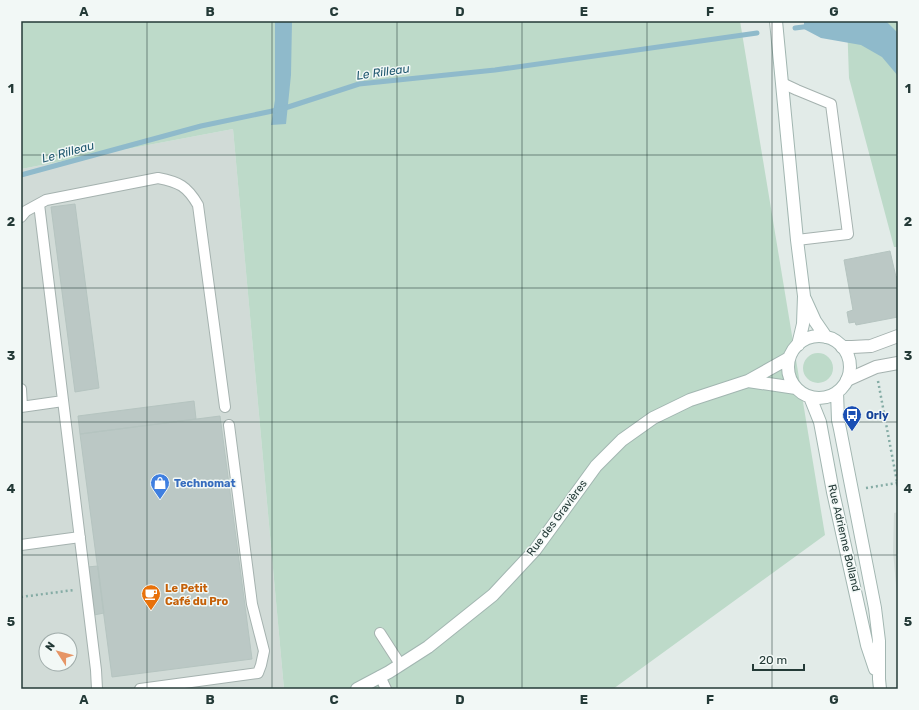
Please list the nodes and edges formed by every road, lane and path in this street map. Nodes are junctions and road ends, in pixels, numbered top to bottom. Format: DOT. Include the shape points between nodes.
graph roads {
  1 [pos="776,21"];
  2 [pos="782,83"];
  3 [pos="39,204"];
  4 [pos="21,217"];
  5 [pos="797,240"];
  6 [pos="804,296"];
  7 [pos="898,336"];
  8 [pos="826,337"];
  9 [pos="798,345"];
  10 [pos="842,347"];
  11 [pos="790,358"];
  12 [pos="898,363"];
  13 [pos="876,367"];
  14 [pos="847,380"];
  15 [pos="748,381"];
  16 [pos="796,388"];
  17 [pos="21,389"];
  18 [pos="837,392"];
  19 [pos="810,397"];
  20 [pos="63,401"];
  21 [pos="22,407"];
  22 [pos="226,407"];
  23 [pos="229,425"];
  24 [pos="898,485"];
  25 [pos="852,489"];
  26 [pos="80,537"];
  27 [pos="21,545"];
  28 [pos="86,588"];
  29 [pos="21,597"];
  30 [pos="380,633"];
  31 [pos="400,664"];
  32 [pos="380,676"];
  33 [pos="879,684"];
  34 [pos="97,689"];
  35 [pos="140,689"];
  36 [pos="357,689"];
  37 [pos="386,689"];
  1 -- 2 [label="main road"];
  2 -- 5 [label="main road"];
  2 -- 5 [label="lane" via="831,104 848,234"];
  3 -- 4 [label="lane"];
  3 -- 20 [label="lane"];
  3 -- 22 [label="lane" via="46,200 158,178 179,184 192,194 198,205"];
  5 -- 6 [label="main road"];
  6 -- 8 [label="main road" via="815,321"];
  6 -- 9 [label="main road" via="803,324"];
  7 -- 10 [label="main road" via="871,346"];
  8 -- 9 [label="main road" via="811,338"];
  8 -- 10 [label="main road"];
  9 -- 11 [label="main road"];
  10 -- 14 [label="main road" via="849,362 850,372"];
  11 -- 15 [label="main road, Rue des Gravières"];
  11 -- 16 [label="main road" via="789,374"];
  12 -- 13 [label="main road"];
  13 -- 14 [label="main road"];
  13 -- 24 [label="path"];
  14 -- 18 [label="main road"];
  15 -- 16 [label="main road, Rue des Gravières"];
  15 -- 31 [label="main road, Rue des Gravières" via="690,400 653,418 622,440 596,466 535,550 492,595 428,647"];
  16 -- 19 [label="main road"];
  17 -- 21 [label="lane"];
  18 -- 19 [label="main road" via="826,397"];
  18 -- 25 [label="main road, Rue Adrienne Bolland" via="838,420"];
  19 -- 33 [label="main road, Rue Adrienne Bolland" via="820,422 850,572"];
  20 -- 21 [label="lane"];
  20 -- 26 [label="lane"];
  23 -- 35 [label="lane" via="252,604 264,651 261,665 258,673"];
  24 -- 25 [label="path"];
  25 -- 33 [label="main road, Rue Adrienne Bolland" via="875,608 879,641"];
  26 -- 27 [label="lane"];
  26 -- 28 [label="lane"];
  28 -- 29 [label="path"];
  28 -- 34 [label="lane"];
  30 -- 31 [label="lane"];
  31 -- 32 [label="main road, Rue des Gravières"];
  32 -- 36 [label="main road, Rue des Gravières"];
  32 -- 37 [label="lane"];
}
